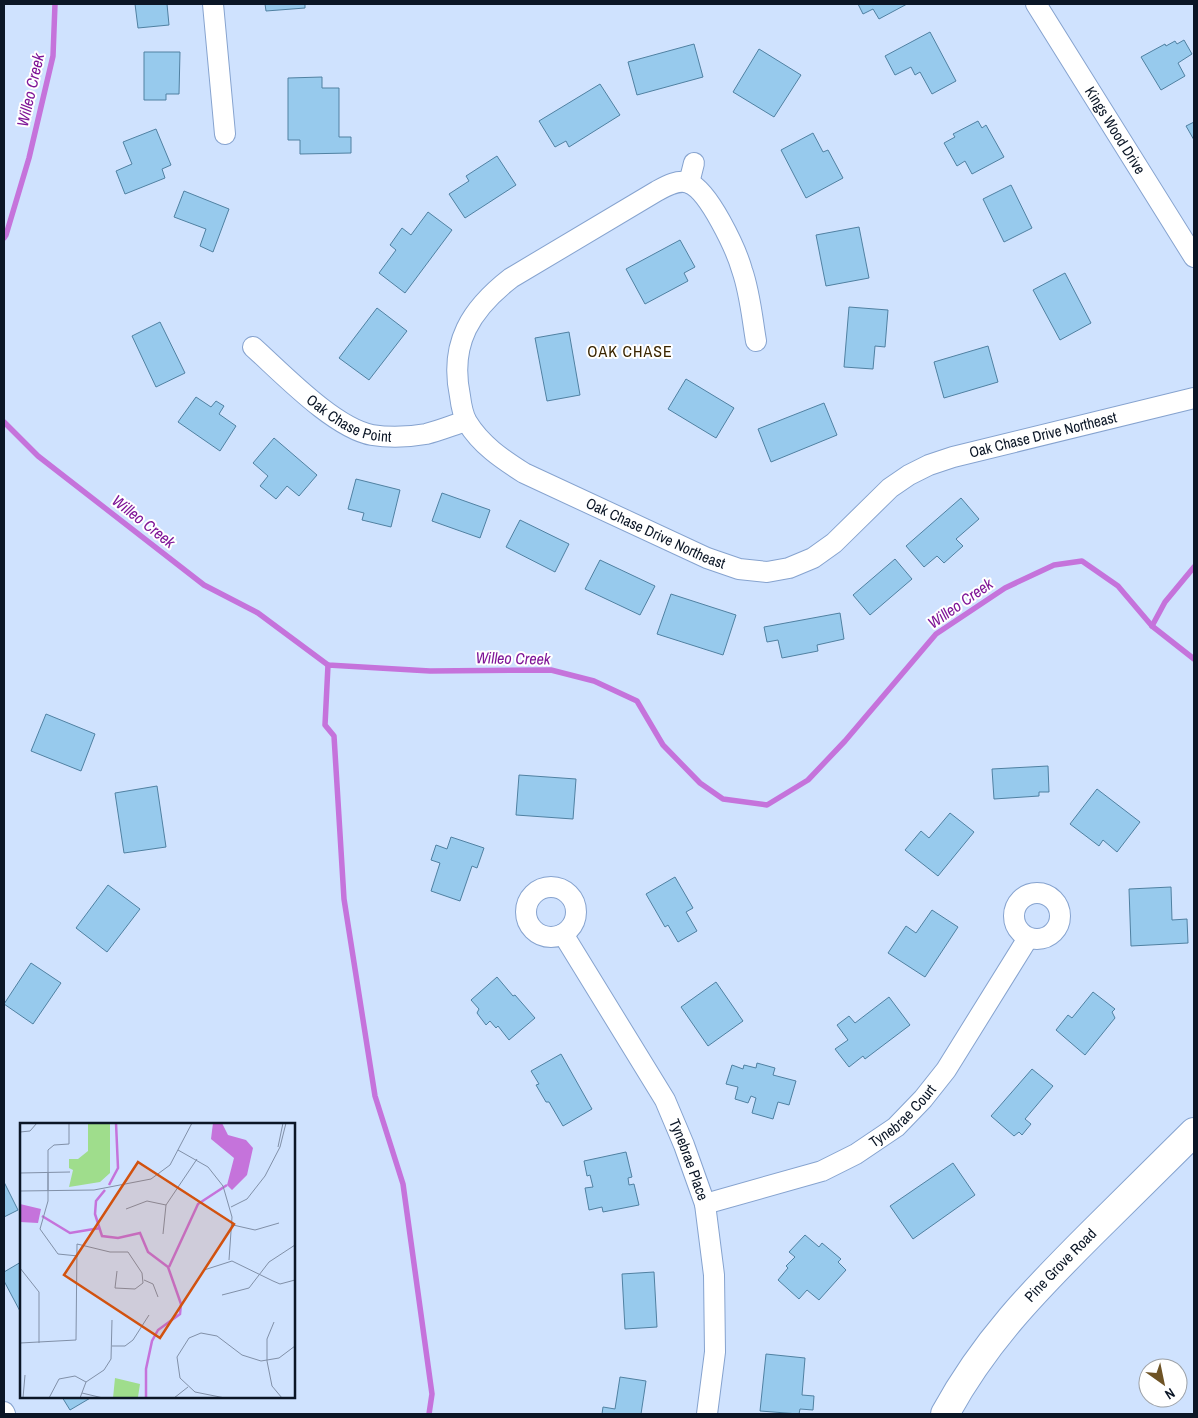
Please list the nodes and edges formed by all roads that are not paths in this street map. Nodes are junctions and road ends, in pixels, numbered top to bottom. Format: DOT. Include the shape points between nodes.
graph roads {
  1 [pos="213,4"];
  2 [pos="1036,4"];
  3 [pos="224,134"];
  4 [pos="694,163"];
  5 [pos="689,183"];
  6 [pos="1192,247"];
  7 [pos="756,341"];
  8 [pos="253,346"];
  9 [pos="1194,398"];
  10 [pos="466,421"];
  11 [pos="563,934"];
  12 [pos="1028,938"];
  13 [pos="1194,1132"];
  14 [pos="705,1204"];
  15 [pos="707,1414"];
  16 [pos="945,1414"];
  1 -- 3 [label="street"];
  2 -- 6 [label="street, Kings Wood Drive"];
  4 -- 5 [label="street"];
  5 -- 7 [label="street" via="703,194 731,242 742,269"];
  5 -- 10 [label="street, Oak Chase Drive Northeast" via="674,182 656,191 495,290 468,324 460,344 457,382"];
  8 -- 10 [label="street, Oak Chase Point" via="322,408 348,425 371,434 401,437 428,434"];
  9 -- 10 [label="street, Oak Chase Drive Northeast" via="929,465 890,488 834,543 813,558 767,572 739,569 707,558 524,473 500,458 480,440"];
  11 -- 14 [label="street, Tynebrae Place" via="665,1100"];
  12 -- 14 [label="street, Tynebrae Court" via="946,1070 896,1127 856,1154 822,1171"];
  13 -- 16 [label="main road, Pine Grove Road" via="1013,1315 967,1375"];
  14 -- 15 [label="street, Tynebrae Place" via="714,1275 715,1352"];
}
